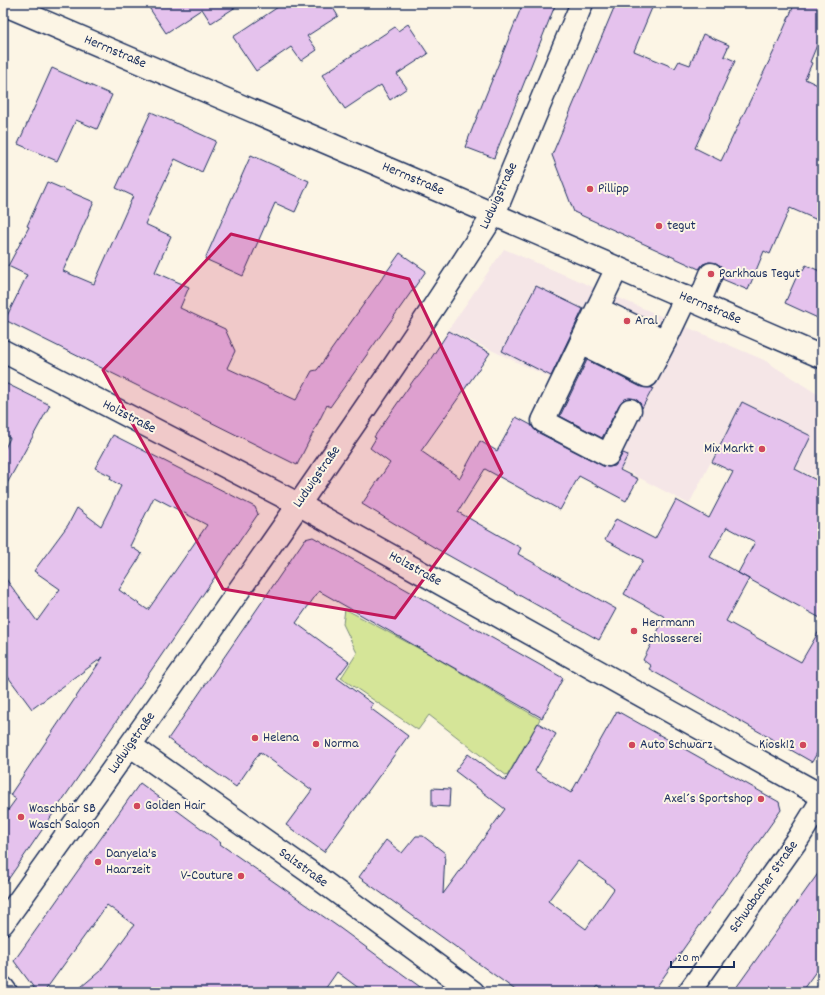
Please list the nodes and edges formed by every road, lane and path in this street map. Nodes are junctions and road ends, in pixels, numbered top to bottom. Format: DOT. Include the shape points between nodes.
graph roads {
  1 [pos="582,3"];
  2 [pos="3,4"];
  3 [pos="494,214"];
  4 [pos="617,268"];
  5 [pos="711,274"];
  6 [pos="692,300"];
  7 [pos="589,326"];
  8 [pos="3,351"];
  9 [pos="822,357"];
  10 [pos="653,365"];
  11 [pos="630,410"];
  12 [pos="298,504"];
  13 [pos="131,746"];
  14 [pos="822,796"];
  15 [pos="822,800"];
  16 [pos="3,924"];
  17 [pos="3,988"];
  18 [pos="6,992"];
  19 [pos="473,992"];
  20 [pos="689,992"];
  1 -- 3 [label="street, Ludwigstraße"];
  2 -- 3 [label="street, Herrnstraße"];
  3 -- 4 [label="street, Herrnstraße"];
  3 -- 12 [label="street, Ludwigstraße" via="442,296"];
  4 -- 6 [label="street, Herrnstraße"];
  4 -- 7 [label="street"];
  5 -- 6 [label="street"];
  6 -- 9 [label="street, Herrnstraße"];
  6 -- 10 [label="street"];
  7 -- 10 [label="street"];
  7 -- 10 [label="street"];
  7 -- 11 [label="street" via="543,421 608,455"];
  8 -- 12 [label="street, Holzstraße"];
  12 -- 13 [label="street, Ludwigstraße"];
  12 -- 14 [label="street, Holzstraße"];
  13 -- 16 [label="street, Ludwigstraße"];
  13 -- 19 [label="street, Salzstraße" via="318,878"];
  15 -- 20 [label="street, Schwabacher Straße" via="799,837"];
  17 -- 18 [label="street"];
}
